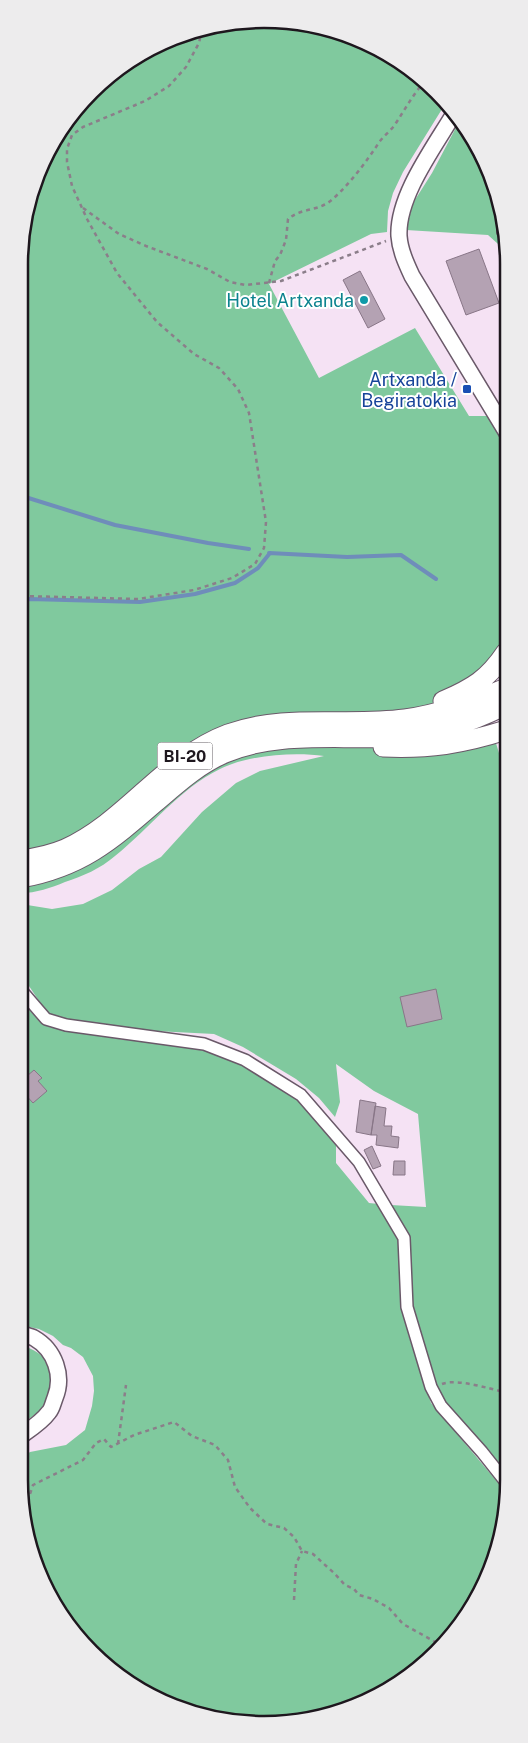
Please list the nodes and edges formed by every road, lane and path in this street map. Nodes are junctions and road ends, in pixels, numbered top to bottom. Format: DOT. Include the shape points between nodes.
graph roads {
  1 [pos="200,37"];
  2 [pos="421,87"];
  3 [pos="450,118"];
  4 [pos="82,207"];
  5 [pos="387,241"];
  6 [pos="269,283"];
  7 [pos="500,421"];
  8 [pos="28,596"];
  9 [pos="500,661"];
  10 [pos="500,690"];
  11 [pos="500,708"];
  12 [pos="375,720"];
  13 [pos="500,732"];
  14 [pos="360,738"];
  15 [pos="28,859"];
  16 [pos="28,876"];
  17 [pos="28,998"];
  18 [pos="28,1336"];
  19 [pos="126,1385"];
  20 [pos="431,1387"];
  21 [pos="500,1391"];
  22 [pos="28,1430"];
  23 [pos="118,1444"];
  24 [pos="500,1475"];
  25 [pos="29,1498"];
  26 [pos="302,1551"];
  27 [pos="294,1600"];
  28 [pos="435,1642"];
  1 -- 4 [label="path" via="186,67 168,86 145,101 83,127 72,135 67,162 72,186"];
  2 -- 6 [label="path" via="370,157 335,198 322,207 302,210 288,219 286,240 275,261"];
  3 -- 7 [label="street" via="407,194 399,237 412,276"];
  4 -- 6 [label="path" via="119,234 207,269 230,282 246,285"];
  4 -- 8 [label="path" via="117,273 157,322 194,354 219,368 238,389 249,413 266,522 264,548 255,564 232,578 194,590 138,598"];
  5 -- 6 [label="path"];
  9 -- 12 [label="main road" via="481,682 459,694 434,705"];
  10 -- 12 [label="main road, BI-20" via="462,706 405,719"];
  11 -- 14 [label="main road, BI-20" via="446,730"];
  12 -- 15 [label="main road, BI-20" via="282,722 228,734 183,757 113,818 74,844"];
  13 -- 14 [label="main road" via="432,747 377,747"];
  14 -- 16 [label="main road, BI-20" via="268,741 225,753 186,776 125,829 79,860"];
  17 -- 20 [label="street" via="46,1019 66,1025 216,1048 245,1060 301,1095 359,1162 404,1238 407,1307"];
  18 -- 22 [label="street" via="43,1345 52,1356 59,1379 58,1392 50,1411"];
  19 -- 23 [label="path"];
  20 -- 21 [label="path" via="446,1382"];
  20 -- 24 [label="street" via="441,1406"];
  23 -- 25 [label="path" via="112,1447 104,1440 96,1443 83,1460 33,1485"];
  23 -- 26 [label="path" via="134,1434 174,1422 192,1436 215,1445 228,1460 235,1487 250,1508 267,1524 284,1528"];
  26 -- 27 [label="path" via="296,1564"];
  26 -- 28 [label="path" via="313,1554 359,1595 389,1608 403,1624"];
}
